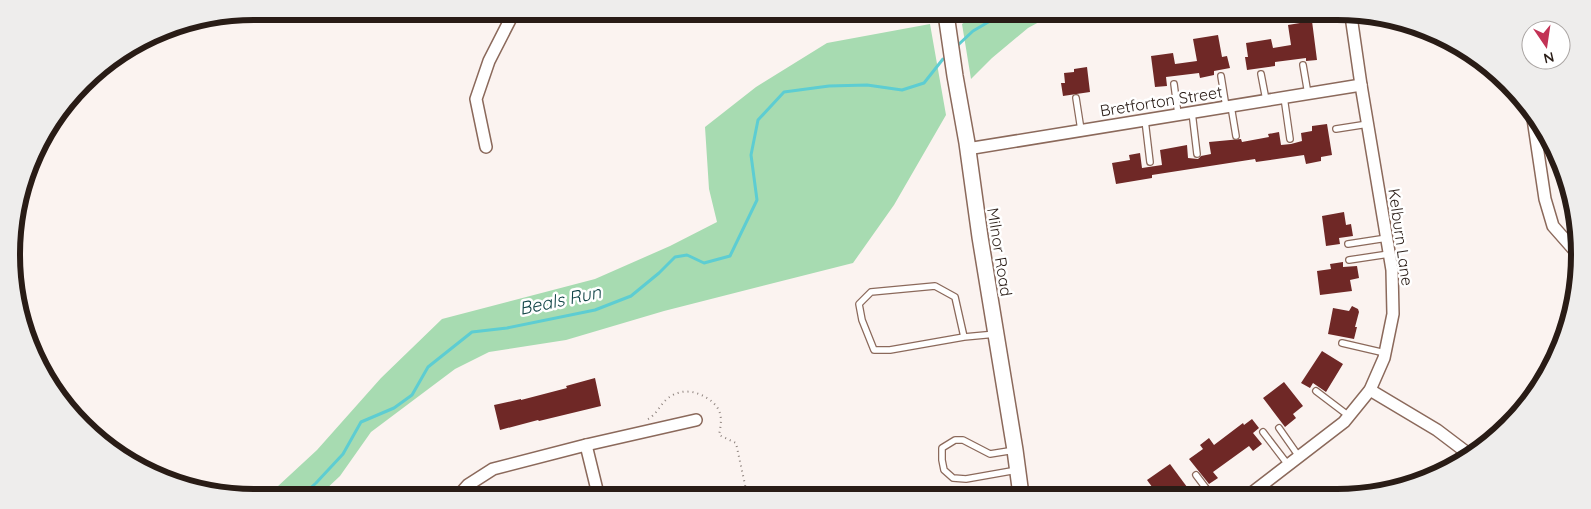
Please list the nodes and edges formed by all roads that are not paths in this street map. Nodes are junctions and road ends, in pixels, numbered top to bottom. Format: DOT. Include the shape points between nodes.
graph roads {
  1 [pos="510,20"];
  2 [pos="947,20"];
  3 [pos="1352,21"];
  4 [pos="1303,65"];
  5 [pos="1261,74"];
  6 [pos="1222,76"];
  7 [pos="1174,84"];
  8 [pos="1361,85"];
  9 [pos="1308,94"];
  10 [pos="1284,97"];
  11 [pos="1076,98"];
  12 [pos="1266,100"];
  13 [pos="1229,106"];
  14 [pos="1192,112"];
  15 [pos="1178,114"];
  16 [pos="1145,120"];
  17 [pos="1368,124"];
  18 [pos="1336,129"];
  19 [pos="1535,129"];
  20 [pos="1081,130"];
  21 [pos="1236,136"];
  22 [pos="1290,139"];
  23 [pos="486,147"];
  24 [pos="967,149"];
  25 [pos="1197,154"];
  26 [pos="1150,162"];
  27 [pos="1387,238"];
  28 [pos="1348,244"];
  29 [pos="1570,246"];
  30 [pos="1390,254"];
  31 [pos="1349,260"];
  32 [pos="996,334"];
  33 [pos="964,337"];
  34 [pos="1342,343"];
  35 [pos="1385,353"];
  36 [pos="1370,390"];
  37 [pos="1316,391"];
  38 [pos="1349,416"];
  39 [pos="696,420"];
  40 [pos="1279,428"];
  41 [pos="1263,432"];
  42 [pos="586,445"];
  43 [pos="1015,450"];
  44 [pos="1464,451"];
  45 [pos="1300,458"];
  46 [pos="1289,466"];
  47 [pos="1017,470"];
  48 [pos="1196,474"];
  49 [pos="464,489"];
  50 [pos="597,489"];
  51 [pos="1019,489"];
  52 [pos="1207,489"];
  53 [pos="1257,489"];
  1 -- 23 [label="street" via="489,61 476,99"];
  2 -- 24 [label="main road, Milnor Road"];
  3 -- 8 [label="street, Kelburn Lane"];
  4 -- 9 [label="lane"];
  5 -- 12 [label="lane"];
  6 -- 13 [label="lane"];
  7 -- 15 [label="lane"];
  8 -- 9 [label="street, Bretforton Street"];
  8 -- 17 [label="street, Kelburn Lane"];
  9 -- 10 [label="street, Bretforton Street"];
  10 -- 12 [label="street, Bretforton Street"];
  10 -- 22 [label="lane"];
  11 -- 20 [label="lane"];
  12 -- 13 [label="street, Bretforton Street"];
  13 -- 14 [label="street, Bretforton Street"];
  13 -- 21 [label="lane"];
  14 -- 15 [label="street, Bretforton Street"];
  14 -- 25 [label="lane"];
  15 -- 16 [label="street, Bretforton Street"];
  16 -- 20 [label="street, Bretforton Street"];
  16 -- 26 [label="lane"];
  17 -- 18 [label="lane"];
  17 -- 27 [label="street, Kelburn Lane"];
  19 -- 29 [label="street" via="1545,199 1553,226"];
  20 -- 24 [label="street, Bretforton Street"];
  24 -- 32 [label="main road, Milnor Road"];
  27 -- 28 [label="lane"];
  27 -- 30 [label="street, Kelburn Lane"];
  30 -- 31 [label="lane"];
  30 -- 35 [label="street, Kelburn Lane" via="1393,314"];
  32 -- 33 [label="lane"];
  32 -- 43 [label="main road, Milnor Road"];
  33 -- 33 [label="lane" via="874,350 859,304 871,292 935,286 955,297"];
  34 -- 35 [label="lane"];
  35 -- 36 [label="street, Kelburn Lane"];
  36 -- 38 [label="street, Kelburn Lane"];
  36 -- 44 [label="street" via="1437,430"];
  37 -- 38 [label="lane"];
  38 -- 45 [label="street, Kelburn Lane"];
  39 -- 42 [label="street"];
  40 -- 45 [label="lane"];
  41 -- 46 [label="lane"];
  42 -- 49 [label="street" via="492,469"];
  42 -- 50 [label="street"];
  43 -- 47 [label="main road, Milnor Road"];
  43 -- 47 [label="lane" via="990,454 963,440 954,440 942,448 942,460 944,470 953,478 966,479"];
  45 -- 46 [label="street, Kelburn Lane"];
  46 -- 53 [label="street, Kelburn Lane"];
  47 -- 51 [label="main road, Milnor Road"];
  48 -- 52 [label="lane"];
}
